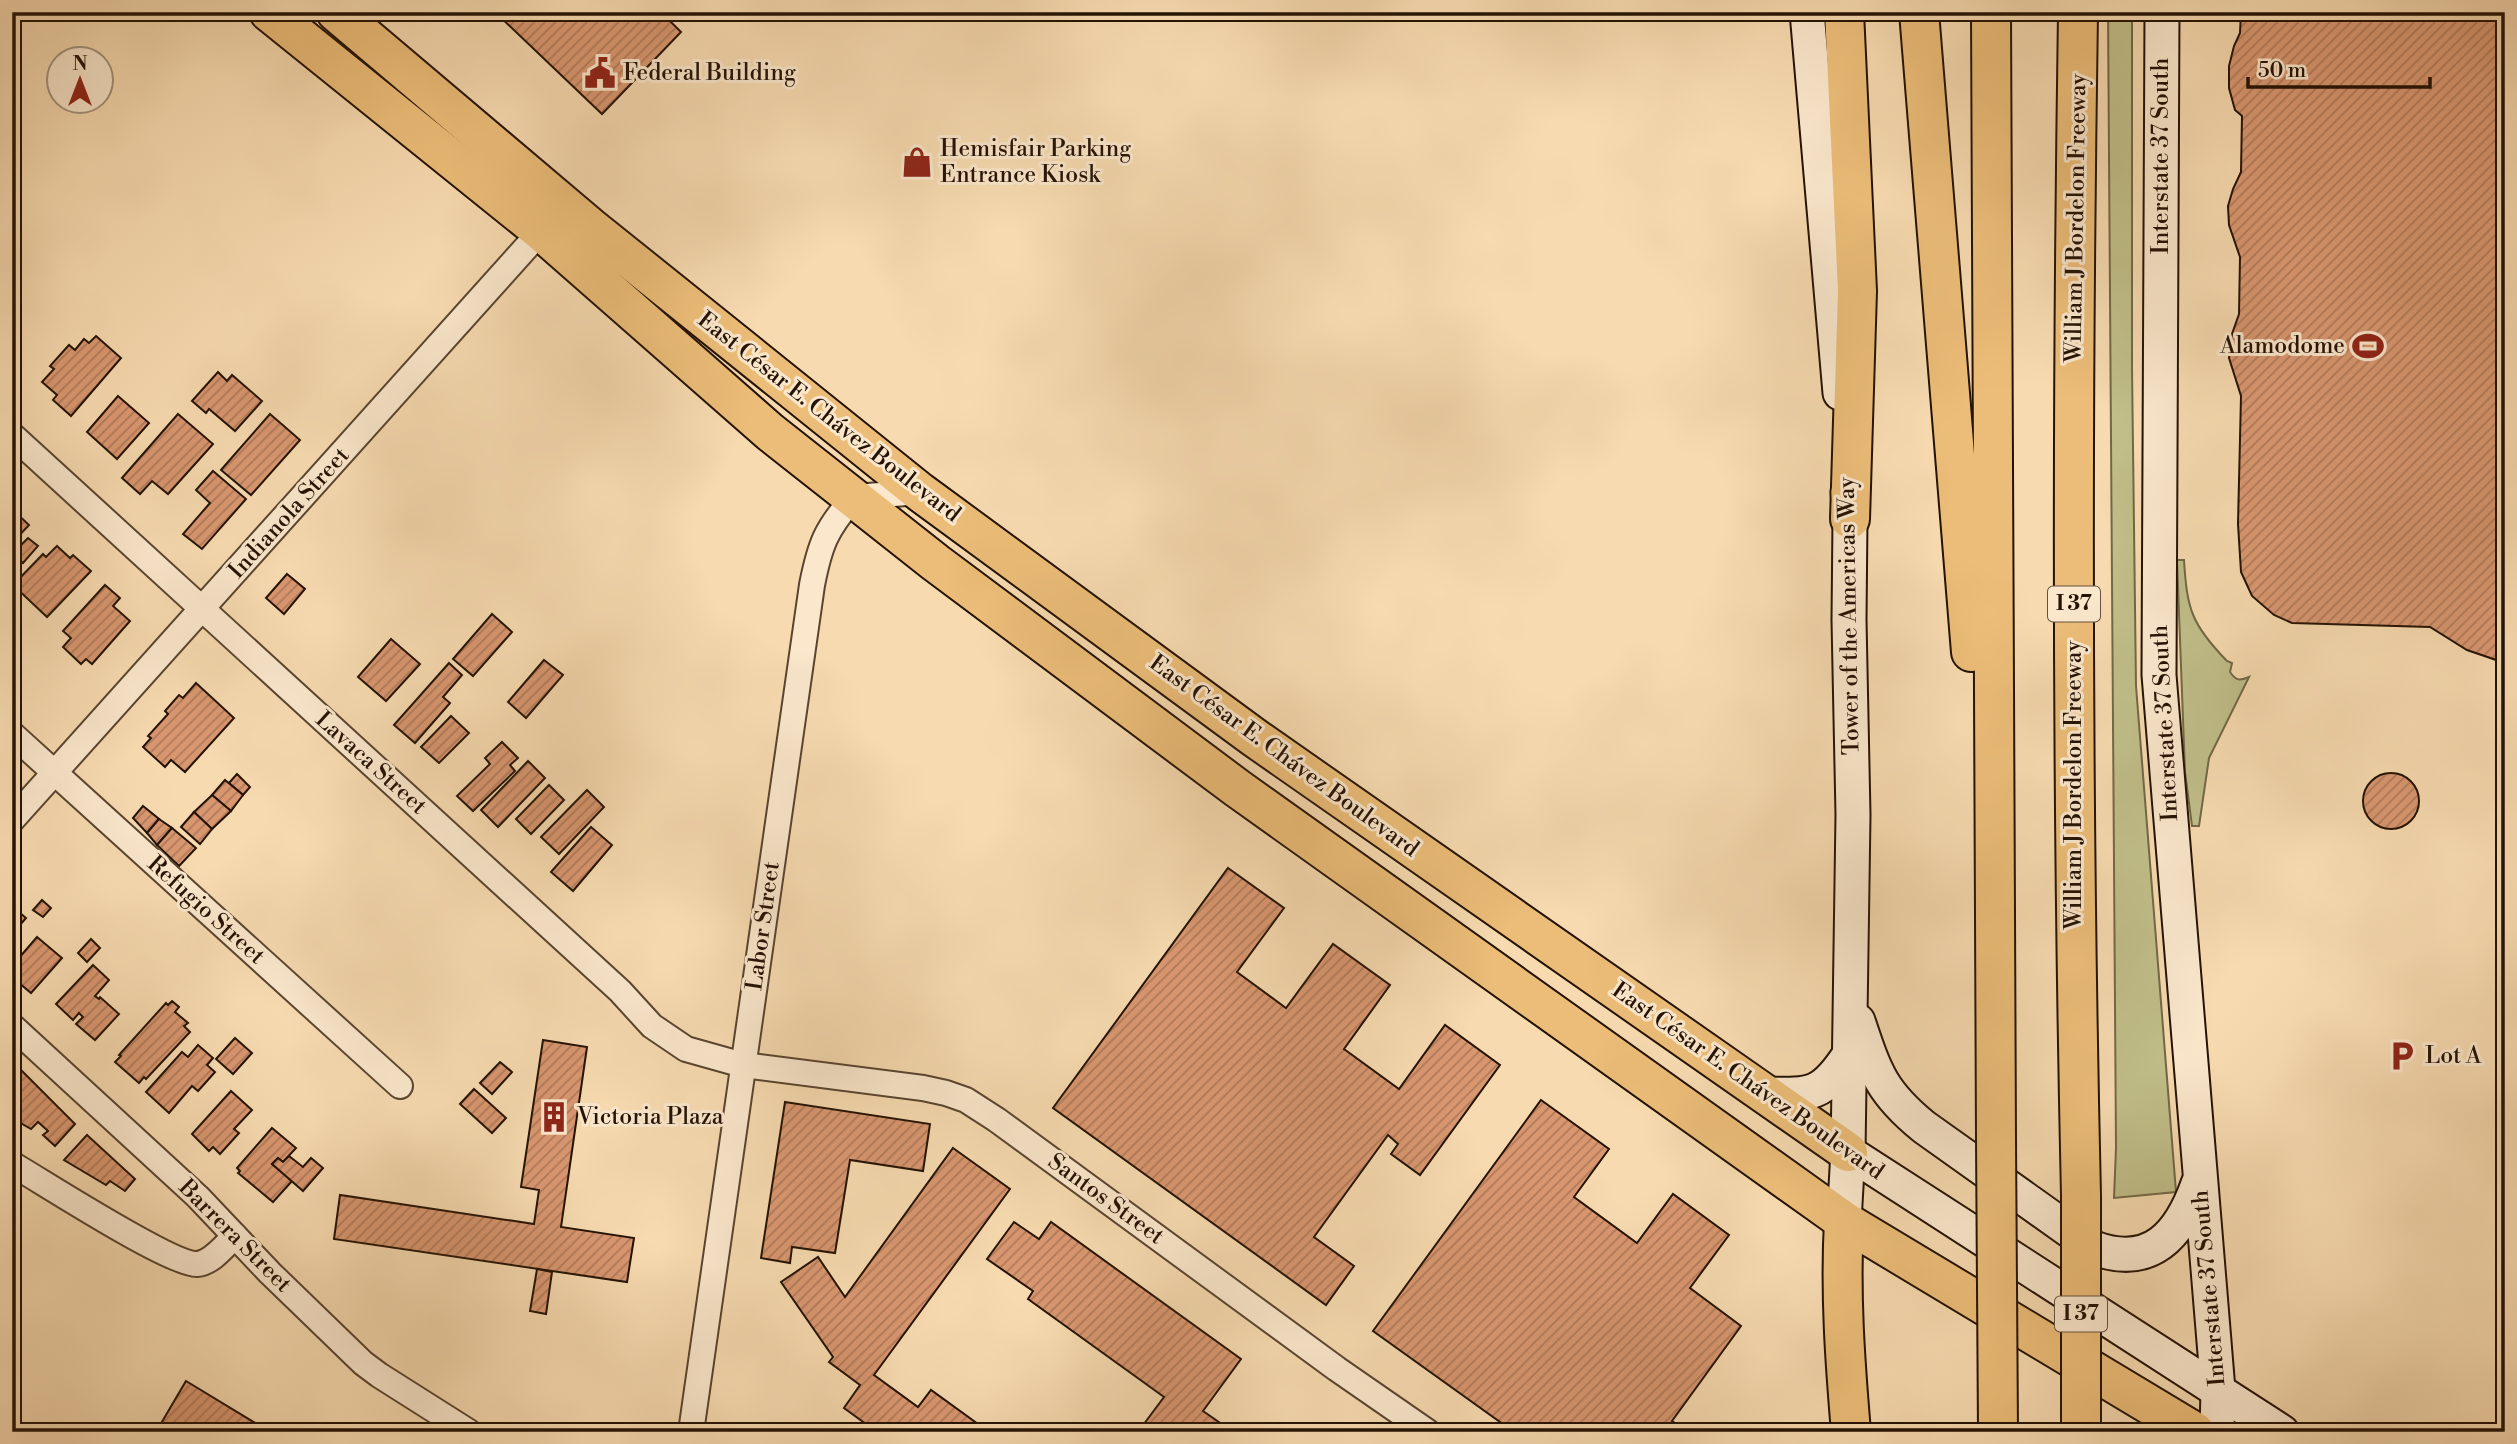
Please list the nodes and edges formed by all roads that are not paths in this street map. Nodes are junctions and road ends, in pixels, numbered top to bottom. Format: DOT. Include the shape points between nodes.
graph roads {
  1 [pos="269,12"];
  2 [pos="336,12"];
  3 [pos="1807,12"];
  4 [pos="1844,12"];
  5 [pos="1919,12"];
  6 [pos="1991,12"];
  7 [pos="2078,12"];
  8 [pos="2162,12"];
  9 [pos="550,216"];
  10 [pos="12,435"];
  11 [pos="920,492"];
  12 [pos="854,497"];
  13 [pos="1850,519"];
  14 [pos="203,609"];
  15 [pos="12,734"];
  16 [pos="55,774"];
  17 [pos="12,820"];
  18 [pos="1995,960"];
  19 [pos="1850,998"];
  20 [pos="12,1026"];
  21 [pos="1688,1040"];
  22 [pos="1849,1055"];
  23 [pos="743,1065"];
  24 [pos="400,1086"];
  25 [pos="1655,1086"];
  26 [pos="1764,1094"];
  27 [pos="1848,1152"];
  28 [pos="12,1164"];
  29 [pos="2200,1179"];
  30 [pos="1844,1221"];
  31 [pos="236,1236"];
  32 [pos="2218,1390"];
  33 [pos="469,1432"];
  34 [pos="691,1432"];
  35 [pos="1428,1432"];
  36 [pos="1851,1432"];
  37 [pos="1998,1432"];
  38 [pos="2081,1432"];
  39 [pos="2195,1432"];
  40 [pos="2217,1432"];
  41 [pos="2282,1432"];
  1 -- 9 [label="main road, East César E. Chávez Boulevard"];
  2 -- 9 [label="main road, East César E. Chávez Boulevard"];
  3 -- 13 [label="main road, Tower of the Americas Way"];
  4 -- 13 [label="main road" via="1857,291"];
  5 -- 18 [label="main road"];
  6 -- 18 [label="main road"];
  7 -- 38 [label="main road, William J Bordelon Freeway / I 37, bridge" via="2074,620"];
  8 -- 29 [label="main road, Interstate 37 South" via="2159,675"];
  9 -- 11 [label="main road, East César E. Chávez Boulevard"];
  9 -- 12 [label="main road, East César E. Chávez Boulevard" via="770,432"];
  9 -- 14 [label="street, Indianola Street"];
  10 -- 14 [label="street, Lavaca Street"];
  11 -- 12 [label="street"];
  11 -- 21 [label="main road, East César E. Chávez Boulevard" via="1255,738"];
  12 -- 23 [label="street, Labor Street" via="819,548"];
  12 -- 25 [label="main road, East César E. Chávez Boulevard" via="1237,788"];
  13 -- 19 [label="main road, Tower of the Americas Way"];
  14 -- 16 [label="street, Indianola Street"];
  14 -- 23 [label="street, Lavaca Street" via="611,983 652,1026 686,1049"];
  15 -- 16 [label="street, Refugio Street"];
  16 -- 17 [label="street, Indianola Street"];
  16 -- 24 [label="street, Refugio Street"];
  18 -- 37 [label="main road, bridge"];
  19 -- 22 [label="main road, Tower of the Americas Way"];
  19 -- 29 [label="main road" via="1875,1072 1904,1111 2094,1248 2109,1254 2139,1254 2168,1238 2186,1215"];
  20 -- 31 [label="street, Barrera Street"];
  21 -- 25 [label="main road"];
  21 -- 26 [label="main road, East César E. Chávez Boulevard"];
  22 -- 26 [label="main road" via="1819,1090 1800,1095"];
  22 -- 27 [label="main road, Tower of the Americas Way"];
  23 -- 34 [label="street, Labor Street"];
  23 -- 35 [label="street, Santos Street" via="923,1088 965,1100"];
  25 -- 30 [label="main road, East César E. Chávez Boulevard"];
  26 -- 27 [label="main road, East César E. Chávez Boulevard"];
  27 -- 30 [label="main road, Tower of the Americas Way"];
  27 -- 32 [label="main road, East César E. Chávez Boulevard"];
  28 -- 31 [label="street" via="188,1263 204,1263"];
  29 -- 32 [label="main road, Interstate 37 South"];
  30 -- 36 [label="main road" via="1843,1334"];
  30 -- 39 [label="main road, East César E. Chávez Boulevard"];
  31 -- 33 [label="street, Barrera Street" via="363,1363"];
  32 -- 40 [label="main road, Interstate 37 South"];
  32 -- 41 [label="main road, East César E. Chávez Boulevard"];
}
